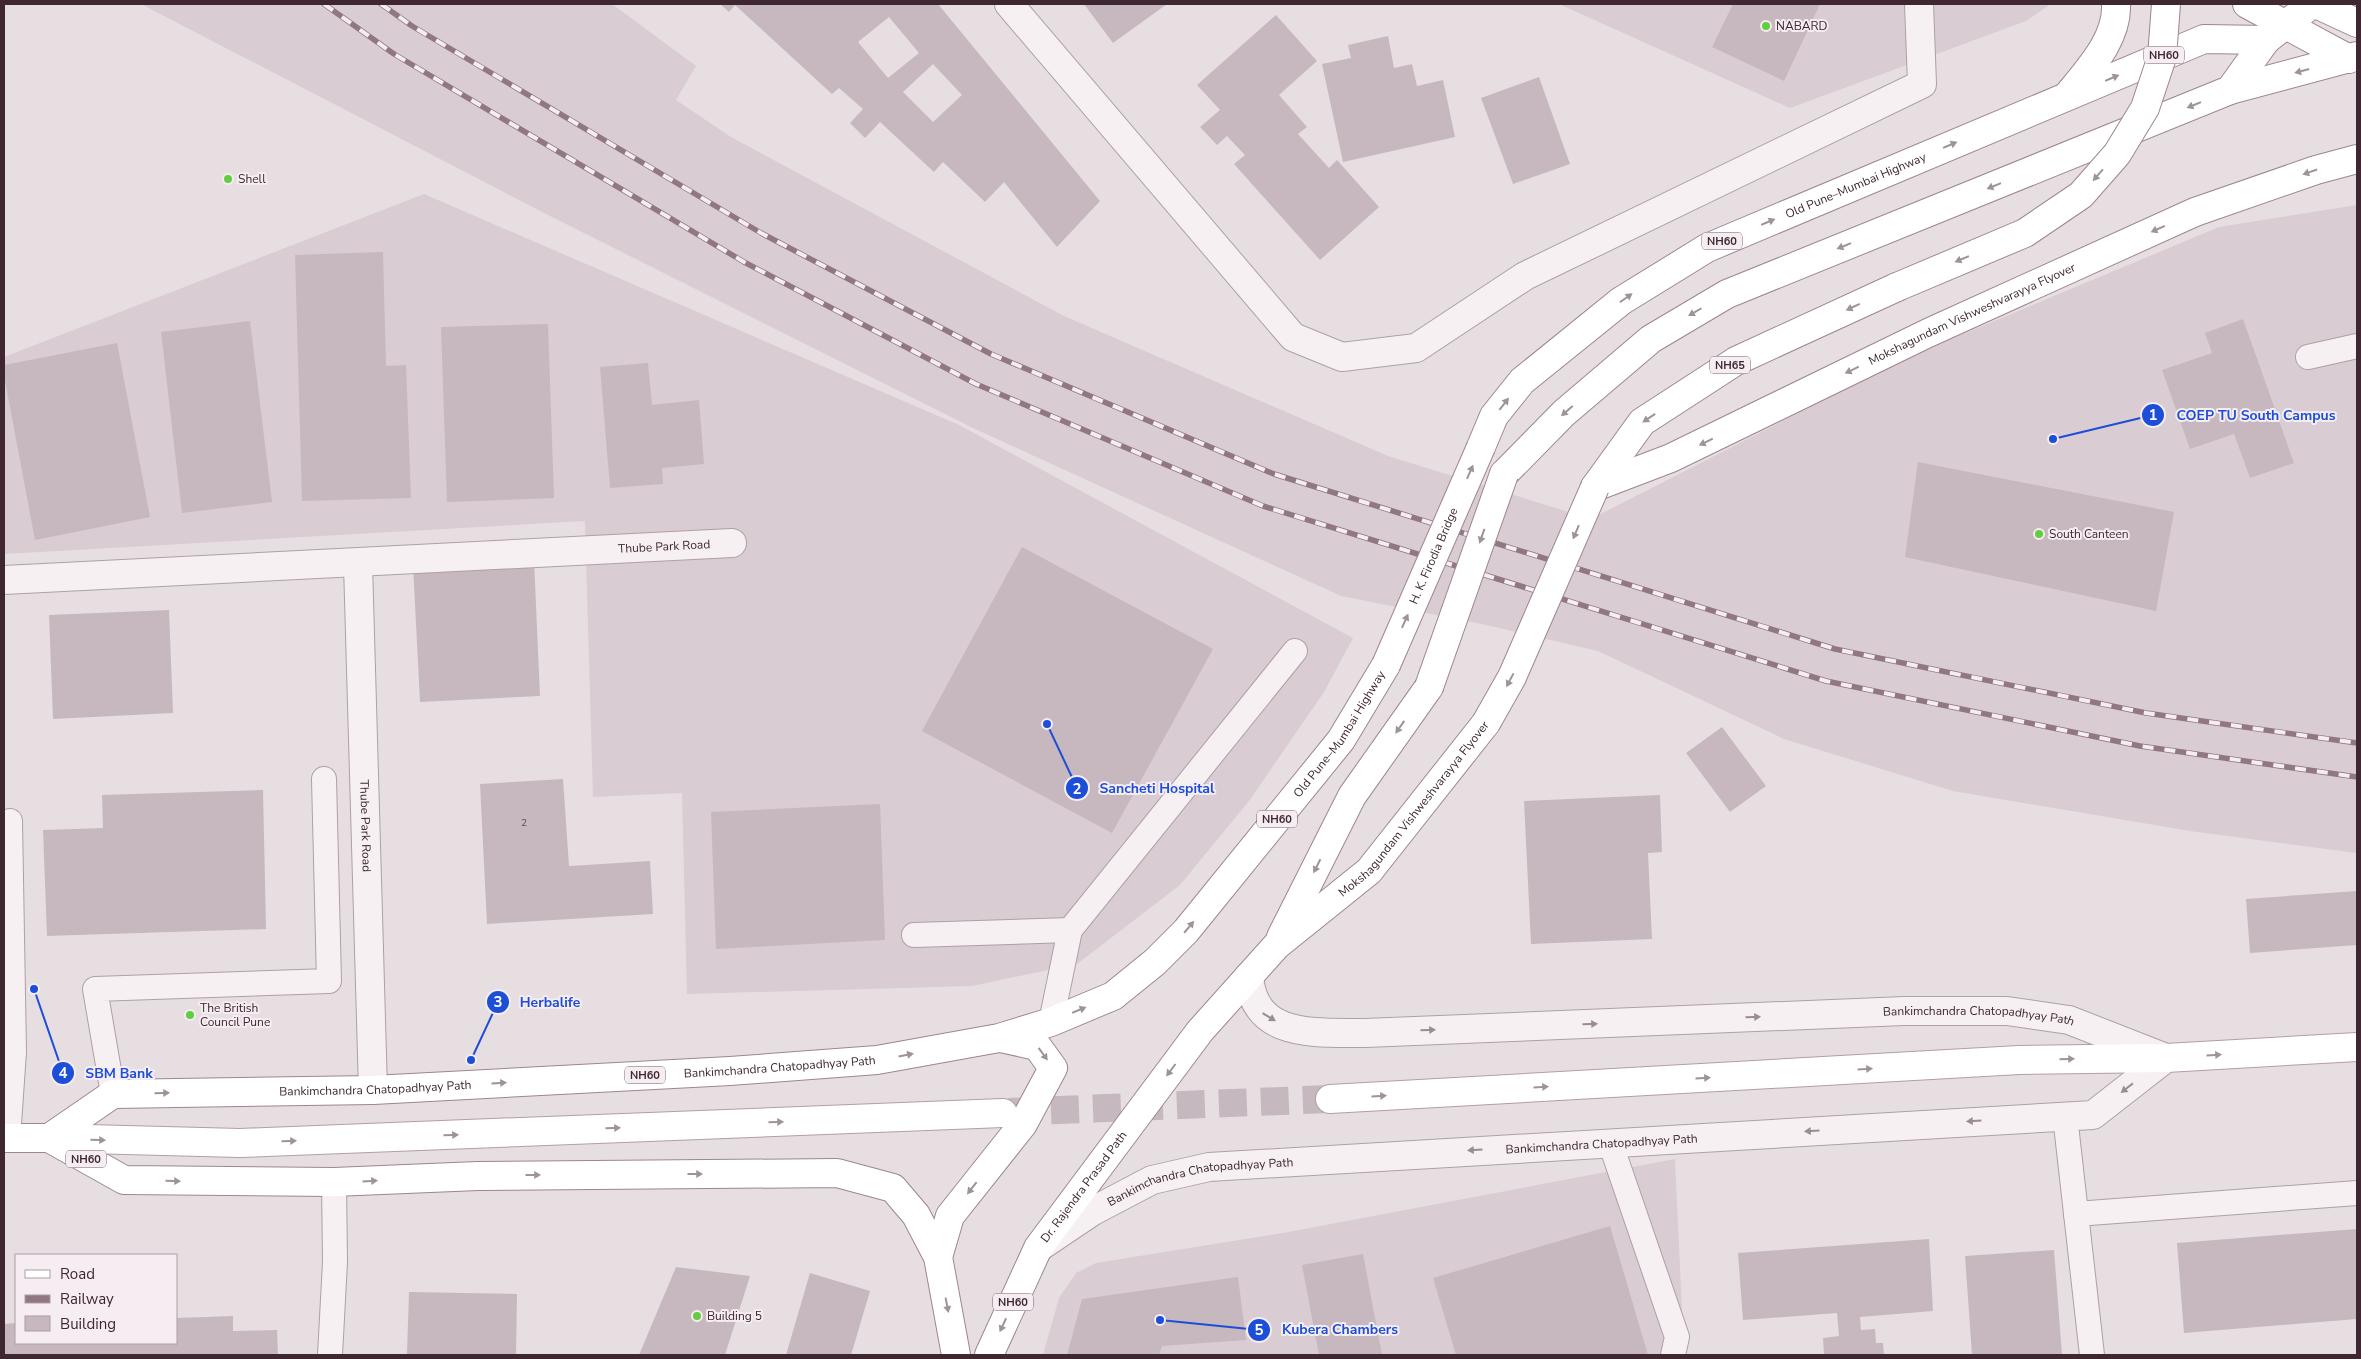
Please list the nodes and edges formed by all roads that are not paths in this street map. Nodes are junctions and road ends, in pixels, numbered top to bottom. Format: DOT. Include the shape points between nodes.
graph roads {
  1 [pos="1009,4"];
  2 [pos="1919,4"];
  3 [pos="2116,4"];
  4 [pos="2166,4"];
  5 [pos="2247,4"];
  6 [pos="2312,4"];
  7 [pos="2316,4"];
  8 [pos="2357,23"];
  9 [pos="2288,24"];
  10 [pos="2266,40"];
  11 [pos="2355,59"];
  12 [pos="2230,90"];
  13 [pos="2067,96"];
  14 [pos="2357,159"];
  15 [pos="1897,286"];
  16 [pos="2357,346"];
  17 [pos="2308,357"];
  18 [pos="1481,447"];
  19 [pos="1595,487"];
  20 [pos="732,543"];
  21 [pos="358,564"];
  22 [pos="4,580"];
  23 [pos="1295,651"];
  24 [pos="1386,665"];
  25 [pos="324,779"];
  26 [pos="10,821"];
  27 [pos="1070,930"];
  28 [pos="914,936"];
  29 [pos="1277,945"];
  30 [pos="1155,962"];
  31 [pos="1249,976"];
  32 [pos="8,998"];
  33 [pos="1051,1022"];
  34 [pos="999,1038"];
  35 [pos="2357,1047"];
  36 [pos="2166,1058"];
  37 [pos="373,1090"];
  38 [pos="113,1094"];
  39 [pos="1330,1099"];
  40 [pos="1003,1113"];
  41 [pos="2065,1116"];
  42 [pos="6,1138"];
  43 [pos="49,1138"];
  44 [pos="1610,1142"];
  45 [pos="334,1182"];
  46 [pos="2357,1193"];
  47 [pos="2076,1214"];
  48 [pos="1038,1248"];
  49 [pos="938,1257"];
  50 [pos="330,1355"];
  51 [pos="956,1355"];
  52 [pos="988,1355"];
  53 [pos="1674,1355"];
  54 [pos="2092,1355"];
  1 -- 2 [label="street" via="1293,337 1342,358 1416,348 1525,276 1922,84"];
  3 -- 13 [label="main road, NH60" via="2111,34"];
  4 -- 15 [label="main road, Mokshagundam Vishweshvarayya Flyover / NH60, one-way, bridge" via="2162,57 2145,108 2117,154 2081,194 2025,233"];
  5 -- 9 [label="main road"];
  6 -- 9 [label="main road"];
  7 -- 8 [label="main road"];
  9 -- 10 [label="main road"];
  9 -- 11 [label="main road"];
  10 -- 12 [label="main road"];
  13 -- 10 [label="main road, Old Pune–Mumbai Highway / NH60, one-way" via="2204,39"];
  11 -- 12 [label="main road, one-way"];
  12 -- 29 [label="main road, one-way, bridge" via="1727,294 1651,339 1564,413 1504,474 1428,687 1352,796"];
  18 -- 13 [label="main road, Old Pune–Mumbai Highway / NH60, one-way" via="1494,416 1522,381 1621,301 1675,267 1707,248"];
  14 -- 19 [label="main road, Mokshagundam Vishweshvarayya Flyover, one-way" via="2195,212 1928,333 1671,458"];
  15 -- 19 [label="main road, Mokshagundam Vishweshvarayya Flyover / NH65, one-way" via="1736,361 1642,422"];
  16 -- 17 [label="lane"];
  24 -- 18 [label="main road, H. K. Firodia Bridge / NH60, one-way, bridge"];
  19 -- 29 [label="main road, Mokshagundam Vishweshvarayya Flyover / NH60, one-way, bridge" via="1512,677 1486,723 1370,872"];
  20 -- 21 [label="street, Thube Park Road"];
  21 -- 22 [label="street, Thube Park Road"];
  21 -- 37 [label="street, Thube Park Road"];
  23 -- 27 [label="lane"];
  30 -- 24 [label="main road, Old Pune–Mumbai Highway / NH60, one-way" via="1186,931 1341,740"];
  25 -- 38 [label="lane" via="328,981 95,989"];
  26 -- 32 [label="lane"];
  27 -- 28 [label="lane"];
  27 -- 33 [label="lane"];
  29 -- 31 [label="main road, NH60"];
  33 -- 30 [label="main road, Bankimchandra Chatopadhyay Path / NH60, one-way" via="1113,996"];
  31 -- 36 [label="street, Bankimchandra Chatopadhyay Path, one-way" via="1250,992 1262,1014 1290,1030 1365,1033 1904,1011 2007,1011 2069,1020"];
  31 -- 48 [label="main road, Dr. Rajendra Prasad Path / NH60, one-way" via="1200,1031"];
  32 -- 42 [label="lane" via="14,1052"];
  33 -- 34 [label="main road, Bankimchandra Chatopadhyay Path / NH60"];
  37 -- 34 [label="main road, Bankimchandra Chatopadhyay Path / NH60, one-way" via="877,1060"];
  34 -- 49 [label="main road, one-way" via="1038,1046 1053,1068 1023,1124 950,1216"];
  36 -- 35 [label="main road, Bankimchandra Chatopadhyay Path, one-way"];
  39 -- 36 [label="main road, one-way" via="2019,1060"];
  36 -- 41 [label="street, Bankimchandra Chatopadhyay Path, one-way" via="2093,1115"];
  38 -- 37 [label="main road, Bankimchandra Chatopadhyay Path / NH60, one-way"];
  38 -- 43 [label="main road"];
  43 -- 40 [label="main road, one-way" via="240,1143"];
  41 -- 44 [label="street, Bankimchandra Chatopadhyay Path, one-way"];
  41 -- 47 [label="lane"];
  42 -- 43 [label="main road, NH60"];
  43 -- 45 [label="main road, NH60, one-way" via="124,1180"];
  44 -- 48 [label="street, Bankimchandra Chatopadhyay Path, one-way" via="1209,1167 1152,1180 1093,1211"];
  44 -- 53 [label="lane" via="1677,1337"];
  45 -- 49 [label="main road, NH60, one-way" via="478,1176 837,1173 893,1188 916,1215"];
  45 -- 50 [label="lane" via="336,1262"];
  46 -- 47 [label="lane"];
  47 -- 54 [label="lane"];
  48 -- 52 [label="main road, Dr. Rajendra Prasad Path / NH60, one-way"];
  49 -- 51 [label="main road, NH60, one-way"];
}
